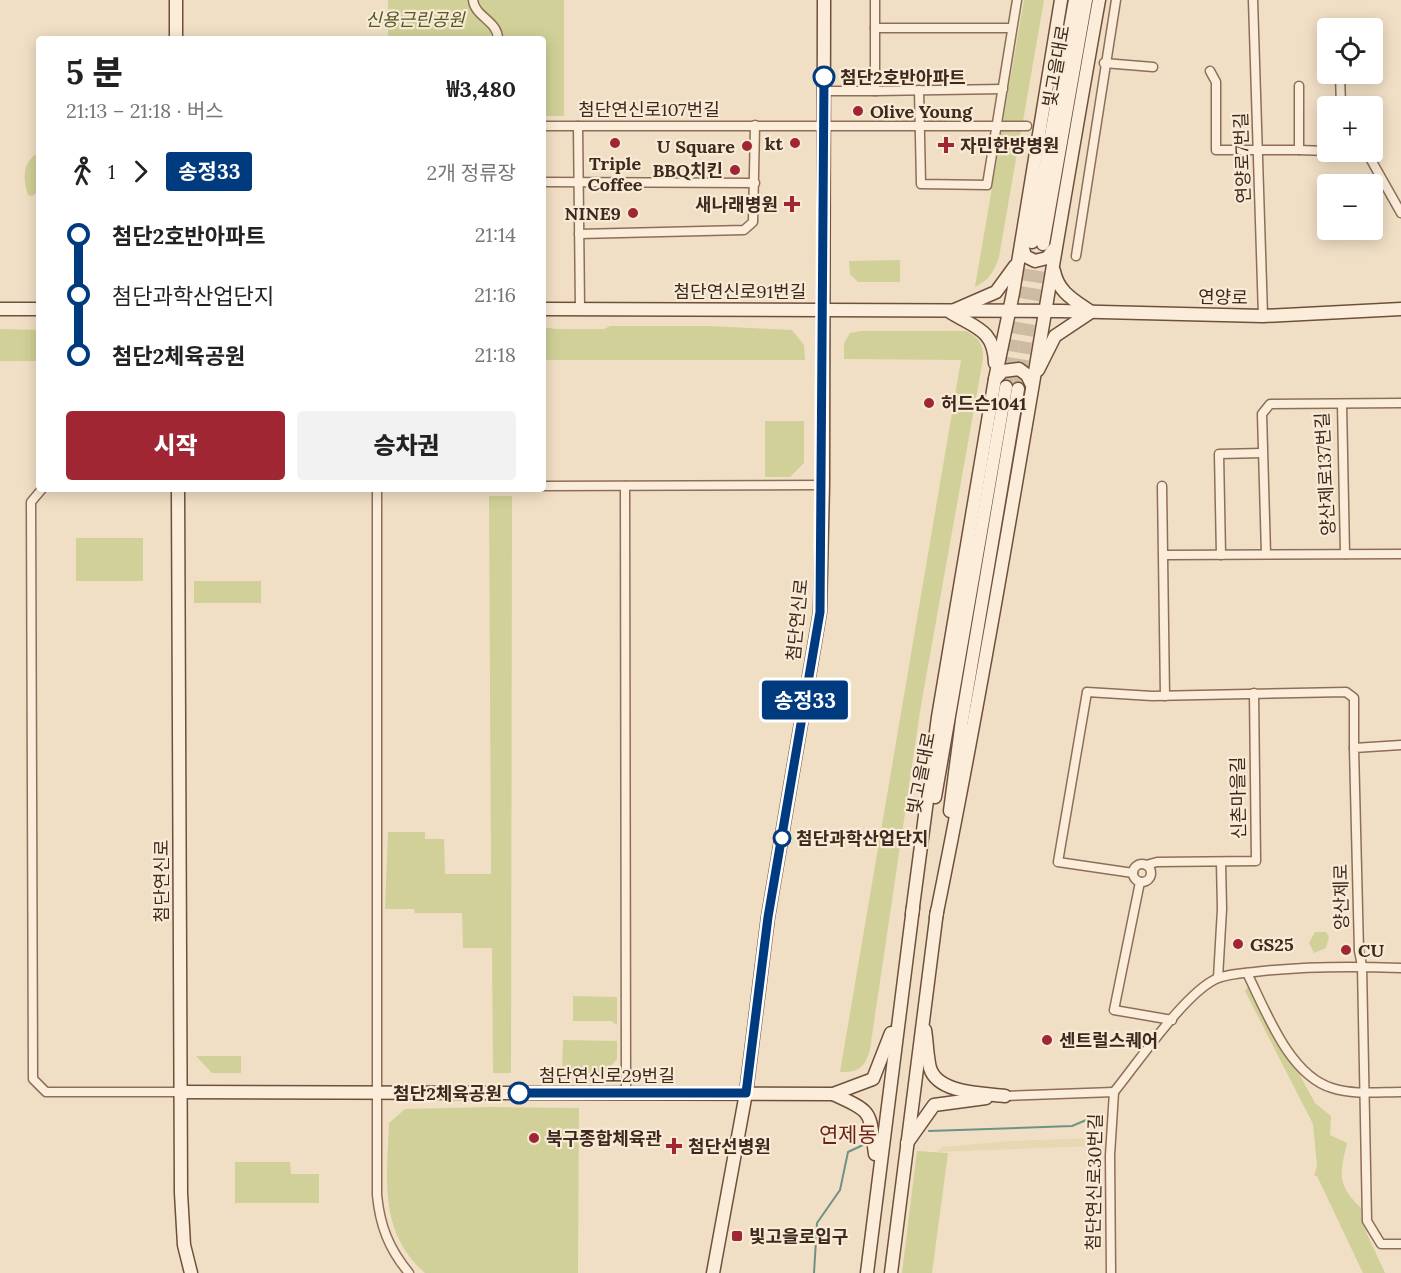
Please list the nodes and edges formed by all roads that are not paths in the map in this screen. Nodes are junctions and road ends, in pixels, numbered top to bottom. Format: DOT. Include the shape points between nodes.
graph roads {
  1 [pos="176,0"];
  2 [pos="473,0"];
  3 [pos="824,0"];
  4 [pos="875,0"];
  5 [pos="1017,0"];
  6 [pos="1061,0"];
  7 [pos="1075,0"];
  8 [pos="1086,0"];
  9 [pos="1099,0"];
  10 [pos="1116,0"];
  11 [pos="1253,0"];
  12 [pos="875,28"];
  13 [pos="1012,28"];
  14 [pos="176,36"];
  15 [pos="497,36"];
  16 [pos="1104,63"];
  17 [pos="1153,67"];
  18 [pos="1210,71"];
  19 [pos="1299,86"];
  20 [pos="1003,89"];
  21 [pos="920,90"];
  22 [pos="824,91"];
  23 [pos="875,91"];
  24 [pos="755,125"];
  25 [pos="546,126"];
  26 [pos="578,126"];
  27 [pos="824,126"];
  28 [pos="997,126"];
  29 [pos="1027,126"];
  30 [pos="920,127"];
  31 [pos="1259,150"];
  32 [pos="1299,150"];
  33 [pos="1317,151"];
  34 [pos="1372,162"];
  35 [pos="546,182"];
  36 [pos="579,183"];
  37 [pos="755,183"];
  38 [pos="1401,213"];
  39 [pos="579,234"];
  40 [pos="1032,242"];
  41 [pos="1057,244"];
  42 [pos="1076,255"];
  43 [pos="1018,261"];
  44 [pos="1053,268"];
  45 [pos="0,309"];
  46 [pos="36,309"];
  47 [pos="546,309"];
  48 [pos="580,309"];
  49 [pos="824,309"];
  50 [pos="1401,309"];
  51 [pos="1044,311"];
  52 [pos="950,312"];
  53 [pos="1010,312"];
  54 [pos="1091,312"];
  55 [pos="1263,316"];
  56 [pos="995,379"];
  57 [pos="1032,385"];
  58 [pos="1401,403"];
  59 [pos="1342,404"];
  60 [pos="1262,453"];
  61 [pos="823,485"];
  62 [pos="546,486"];
  63 [pos="625,486"];
  64 [pos="1162,486"];
  65 [pos="39,492"];
  66 [pos="178,492"];
  67 [pos="377,492"];
  68 [pos="1266,554"];
  69 [pos="1344,554"];
  70 [pos="1401,554"];
  71 [pos="1164,555"];
  72 [pos="1221,555"];
  73 [pos="1254,693"];
  74 [pos="1165,696"];
  75 [pos="1401,745"];
  76 [pos="1354,748"];
  77 [pos="1221,862"];
  78 [pos="1146,865"];
  79 [pos="1133,873"];
  80 [pos="1140,882"];
  81 [pos="912,914"];
  82 [pos="936,917"];
  83 [pos="1362,966"];
  84 [pos="1401,968"];
  85 [pos="1248,973"];
  86 [pos="1218,978"];
  87 [pos="899,1011"];
  88 [pos="922,1012"];
  89 [pos="1172,1020"];
  90 [pos="179,1092"];
  91 [pos="377,1092"];
  92 [pos="1113,1092"];
  93 [pos="1366,1092"];
  94 [pos="1401,1092"];
  95 [pos="626,1093"];
  96 [pos="746,1093"];
  97 [pos="833,1094"];
  98 [pos="1005,1096"];
  99 [pos="906,1145"];
  100 [pos="878,1172"];
  101 [pos="1401,1244"];
  102 [pos="191,1273"];
  103 [pos="409,1273"];
  104 [pos="713,1273"];
  105 [pos="867,1273"];
  106 [pos="891,1273"];
  107 [pos="1111,1273"];
  1 -- 14 [label="street"];
  2 -- 15 [label="street" via="477,10 495,27"];
  3 -- 22 [label="street, 첨단연신로"];
  4 -- 12 [label="street"];
  5 -- 13 [label="street"];
  6 -- 40 [label="street"];
  7 -- 40 [label="street, 빛고을대로"];
  8 -- 40 [label="street, 빛고을대로"];
  9 -- 41 [label="street"];
  10 -- 16 [label="street"];
  11 -- 31 [label="street, 연양로7번길"];
  12 -- 13 [label="street"];
  12 -- 23 [label="street"];
  13 -- 20 [label="street"];
  16 -- 17 [label="street"];
  16 -- 42 [label="street"];
  18 -- 31 [label="street" via="1216,82 1216,150"];
  19 -- 32 [label="street"];
  20 -- 21 [label="street"];
  20 -- 28 [label="street"];
  21 -- 23 [label="street"];
  21 -- 30 [label="street"];
  22 -- 23 [label="street"];
  22 -- 27 [label="street, 첨단연신로"];
  24 -- 26 [label="street, 첨단연신로107번길"];
  24 -- 27 [label="street, 첨단연신로107번길"];
  24 -- 37 [label="street"];
  25 -- 26 [label="street, 첨단연신로107번길"];
  26 -- 36 [label="street"];
  27 -- 30 [label="street, 첨단연신로107번길"];
  27 -- 49 [label="street, 첨단연신로"];
  28 -- 29 [label="street, 첨단연신로107번길"];
  28 -- 30 [label="street, 첨단연신로107번길"];
  28 -- 30 [label="street" via="987,185 921,184"];
  31 -- 32 [label="street"];
  31 -- 55 [label="street, 연양로7번길"];
  32 -- 33 [label="street"];
  34 -- 38 [label="street"];
  35 -- 36 [label="street"];
  36 -- 37 [label="street"];
  36 -- 39 [label="street"];
  37 -- 39 [label="street" via="753,222 744,230"];
  39 -- 48 [label="street"];
  40 -- 41 [label="street" via="1025,255 1035,261 1047,258"];
  40 -- 43 [label="street"];
  41 -- 44 [label="street"];
  43 -- 52 [label="street" via="996,292"];
  43 -- 53 [label="street"];
  44 -- 51 [label="street"];
  44 -- 54 [label="street" via="1056,284"];
  45 -- 46 [label="street"];
  47 -- 48 [label="street, 첨단연신로91번길"];
  48 -- 49 [label="street, 첨단연신로91번길"];
  49 -- 52 [label="street, 첨단연신로91번길"];
  49 -- 61 [label="street, 첨단연신로"];
  50 -- 55 [label="street, 연양로"];
  51 -- 53 [label="street, 첨단연신로91번길"];
  51 -- 54 [label="street, 연양로"];
  51 -- 57 [label="street"];
  52 -- 53 [label="street, 첨단연신로91번길"];
  52 -- 56 [label="street" via="990,336 995,349"];
  53 -- 56 [label="street"];
  54 -- 55 [label="street, 연양로"];
  54 -- 57 [label="street" via="1055,336"];
  56 -- 57 [label="street" via="1003,371 1018,369"];
  56 -- 81 [label="street" via="938,717"];
  57 -- 82 [label="street" via="976,723"];
  58 -- 59 [label="street"];
  59 -- 60 [label="street, 양산제로137번길" via="1270,404 1262,414"];
  59 -- 69 [label="street, 양산제로137번길"];
  60 -- 68 [label="street, 양산제로137번길"];
  60 -- 72 [label="street" via="1218,454"];
  61 -- 63 [label="street"];
  61 -- 96 [label="street, 첨단연신로" via="820,612 768,917"];
  62 -- 63 [label="street"];
  63 -- 95 [label="street"];
  64 -- 71 [label="street"];
  65 -- 90 [label="street" via="31,502 33,1079 46,1092"];
  66 -- 90 [label="street, 첨단연신로"];
  67 -- 91 [label="street"];
  68 -- 69 [label="street, 양산제로137번길"];
  68 -- 72 [label="street, 양산제로137번길"];
  69 -- 70 [label="street, 양산제로137번길"];
  71 -- 72 [label="street, 양산제로137번길"];
  71 -- 74 [label="street"];
  73 -- 74 [label="street"];
  73 -- 76 [label="street, 양산제로" via="1351,694"];
  73 -- 77 [label="street, 신촌마을길" via="1256,861"];
  74 -- 79 [label="street" via="1087,692 1058,862"];
  75 -- 76 [label="street"];
  76 -- 83 [label="street, 양산제로"];
  77 -- 78 [label="street"];
  77 -- 86 [label="street, 신촌마을길"];
  78 -- 79 [label="street" via="1137,866"];
  78 -- 80 [label="street" via="1150,878"];
  79 -- 80 [label="street"];
  80 -- 89 [label="street" via="1114,1010"];
  81 -- 82 [label="street, 빛고을대로" via="1012,388"];
  81 -- 87 [label="street, 빛고을대로"];
  82 -- 88 [label="street, 빛고을대로"];
  83 -- 84 [label="street"];
  83 -- 85 [label="street"];
  83 -- 93 [label="street, 양산제로"];
  85 -- 86 [label="street"];
  85 -- 93 [label="street" via="1270,1020 1304,1074 1333,1089"];
  86 -- 89 [label="street"];
  87 -- 97 [label="street" via="873,1079"];
  87 -- 100 [label="street, 빛고을대로"];
  88 -- 98 [label="street" via="930,1070 955,1088"];
  88 -- 99 [label="street, 빛고을대로"];
  89 -- 92 [label="street"];
  90 -- 91 [label="street, 첨단연신로29번길"];
  90 -- 102 [label="street, 첨단연신로" via="181,1203"];
  91 -- 95 [label="street, 첨단연신로29번길"];
  91 -- 103 [label="street" via="379,1214 389,1246"];
  92 -- 98 [label="street, 첨단연신로30번길"];
  92 -- 107 [label="street, 첨단연신로30번길"];
  93 -- 94 [label="street"];
  93 -- 101 [label="street, 양산제로" via="1367,1221 1381,1244"];
  95 -- 96 [label="street, 첨단연신로29번길"];
  96 -- 97 [label="street"];
  96 -- 104 [label="street, 첨단연신로"];
  97 -- 100 [label="street" via="864,1108 871,1119"];
  98 -- 99 [label="street" via="934,1105"];
  99 -- 106 [label="street, 빛고을대로"];
  100 -- 105 [label="street, 빛고을대로"];
}
